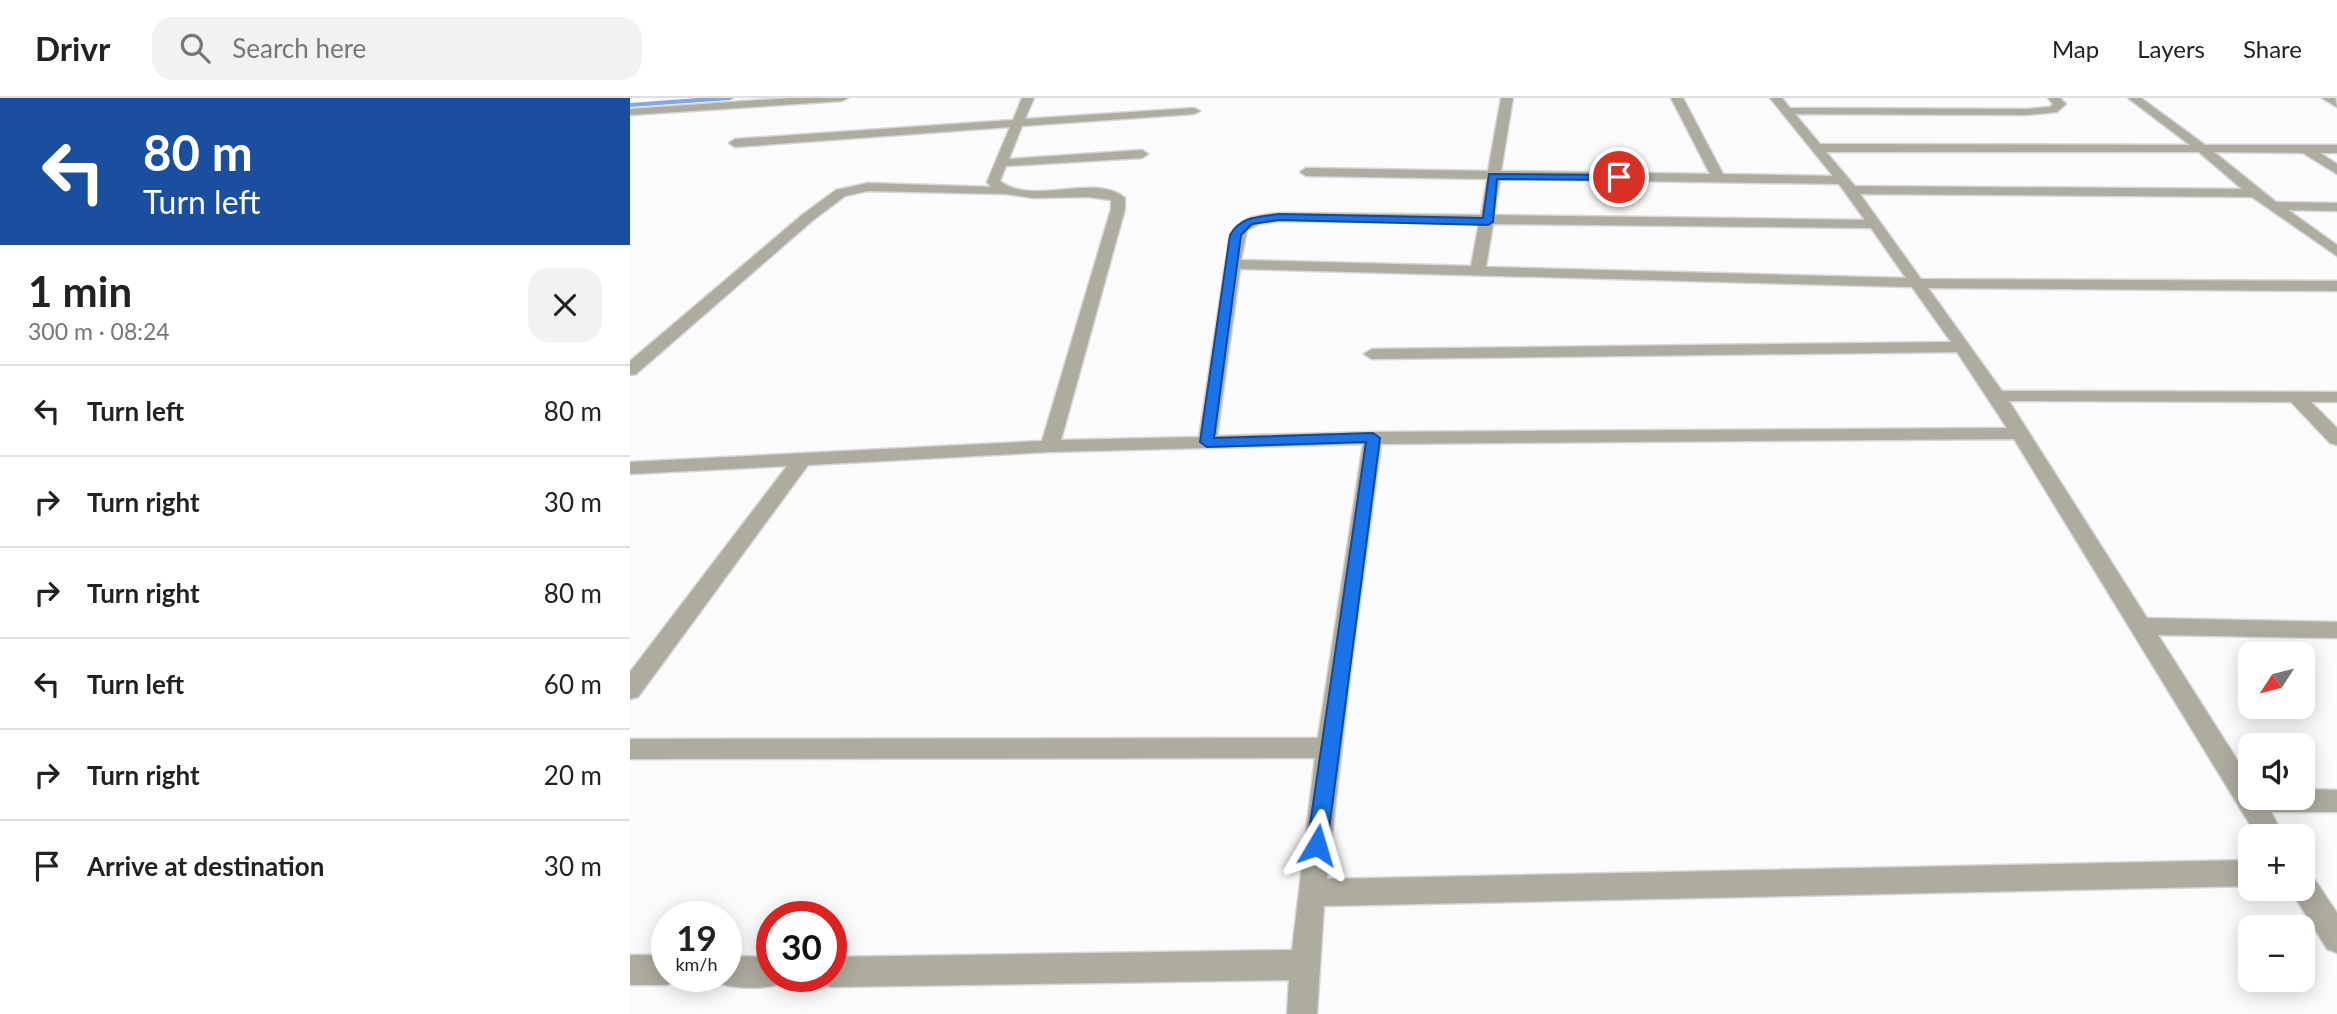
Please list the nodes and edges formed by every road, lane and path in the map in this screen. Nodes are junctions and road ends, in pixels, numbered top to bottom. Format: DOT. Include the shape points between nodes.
graph roads {
  1 [pos="842,98"];
  2 [pos="1028,98"];
  3 [pos="1507,98"];
  4 [pos="1667,98"];
  5 [pos="1676,98"];
  6 [pos="2053,98"];
  7 [pos="2134,98"];
  8 [pos="2328,98"];
  9 [pos="1781,104"];
  10 [pos="2337,104"];
  11 [pos="1194,111"];
  12 [pos="630,112"];
  13 [pos="1017,122"];
  14 [pos="735,143"];
  15 [pos="2200,147"];
  16 [pos="1816,148"];
  17 [pos="2306,149"];
  18 [pos="2337,149"];
  19 [pos="1142,154"];
  20 [pos="1001,163"];
  21 [pos="2337,170"];
  22 [pos="1306,172"];
  23 [pos="1492,176"];
  24 [pos="1719,179"];
  25 [pos="1847,185"];
  26 [pos="1004,191"];
  27 [pos="2255,193"];
  28 [pos="2274,206"];
  29 [pos="2337,207"];
  30 [pos="1488,222"];
  31 [pos="1874,224"];
  32 [pos="2337,252"];
  33 [pos="1233,264"];
  34 [pos="1478,271"];
  35 [pos="1917,283"];
  36 [pos="2337,286"];
  37 [pos="1962,347"];
  38 [pos="1373,354"];
  39 [pos="630,370"];
  40 [pos="1997,396"];
  41 [pos="2296,397"];
  42 [pos="2337,397"];
  43 [pos="2021,433"];
  44 [pos="1373,438"];
  45 [pos="2337,439"];
  46 [pos="1207,442"];
  47 [pos="1050,446"];
  48 [pos="802,459"];
  49 [pos="630,468"];
  50 [pos="2141,626"];
  51 [pos="2337,630"];
  52 [pos="630,690"];
  53 [pos="1329,748"];
  54 [pos="630,749"];
  55 [pos="2238,784"];
  56 [pos="2315,801"];
  57 [pos="2337,801"];
  58 [pos="2238,873"];
  59 [pos="1311,893"];
  60 [pos="2313,901"];
  61 [pos="2337,939"];
  62 [pos="1306,965"];
  63 [pos="630,970"];
  64 [pos="651,970"];
  65 [pos="847,972"];
  66 [pos="1302,1014"];
  1 -- 12 [label="street"];
  2 -- 13 [label="street"];
  3 -- 23 [label="street"];
  4 -- 5 [label="street"];
  5 -- 24 [label="street"];
  6 -- 9 [label="street" via="2060,104 2053,110 2026,112"];
  7 -- 15 [label="street"];
  8 -- 10 [label="street"];
  9 -- 16 [label="street"];
  11 -- 13 [label="street"];
  13 -- 14 [label="street"];
  13 -- 20 [label="street"];
  15 -- 16 [label="street"];
  15 -- 17 [label="street"];
  15 -- 27 [label="street"];
  16 -- 25 [label="street"];
  17 -- 18 [label="street"];
  17 -- 21 [label="street"];
  19 -- 20 [label="street"];
  20 -- 26 [label="street" via="993,182"];
  22 -- 23 [label="street"];
  23 -- 24 [label="street"];
  23 -- 30 [label="street"];
  24 -- 25 [label="street"];
  25 -- 27 [label="street"];
  25 -- 31 [label="street"];
  26 -- 39 [label="street" via="868,187 841,193"];
  26 -- 47 [label="street" via="1100,193 1118,198"];
  27 -- 28 [label="street"];
  28 -- 29 [label="street"];
  28 -- 32 [label="street"];
  30 -- 31 [label="street"];
  30 -- 33 [label="street" via="1262,218 1240,228"];
  30 -- 34 [label="street"];
  31 -- 35 [label="street"];
  33 -- 34 [label="street"];
  33 -- 46 [label="street"];
  34 -- 35 [label="street"];
  35 -- 36 [label="street"];
  35 -- 37 [label="street"];
  37 -- 38 [label="street"];
  37 -- 40 [label="street"];
  40 -- 41 [label="street"];
  40 -- 43 [label="street"];
  41 -- 42 [label="street"];
  41 -- 45 [label="street"];
  43 -- 44 [label="street"];
  43 -- 50 [label="street"];
  44 -- 46 [label="street"];
  44 -- 53 [label="street"];
  46 -- 47 [label="street"];
  47 -- 48 [label="street"];
  48 -- 49 [label="street"];
  48 -- 52 [label="street"];
  50 -- 51 [label="street"];
  50 -- 55 [label="street"];
  53 -- 54 [label="street"];
  53 -- 59 [label="street"];
  56 -- 57 [label="street"];
  58 -- 59 [label="street"];
  59 -- 62 [label="street"];
  60 -- 61 [label="street"];
  62 -- 65 [label="street"];
  62 -- 66 [label="street"];
  63 -- 64 [label="street"];
}
